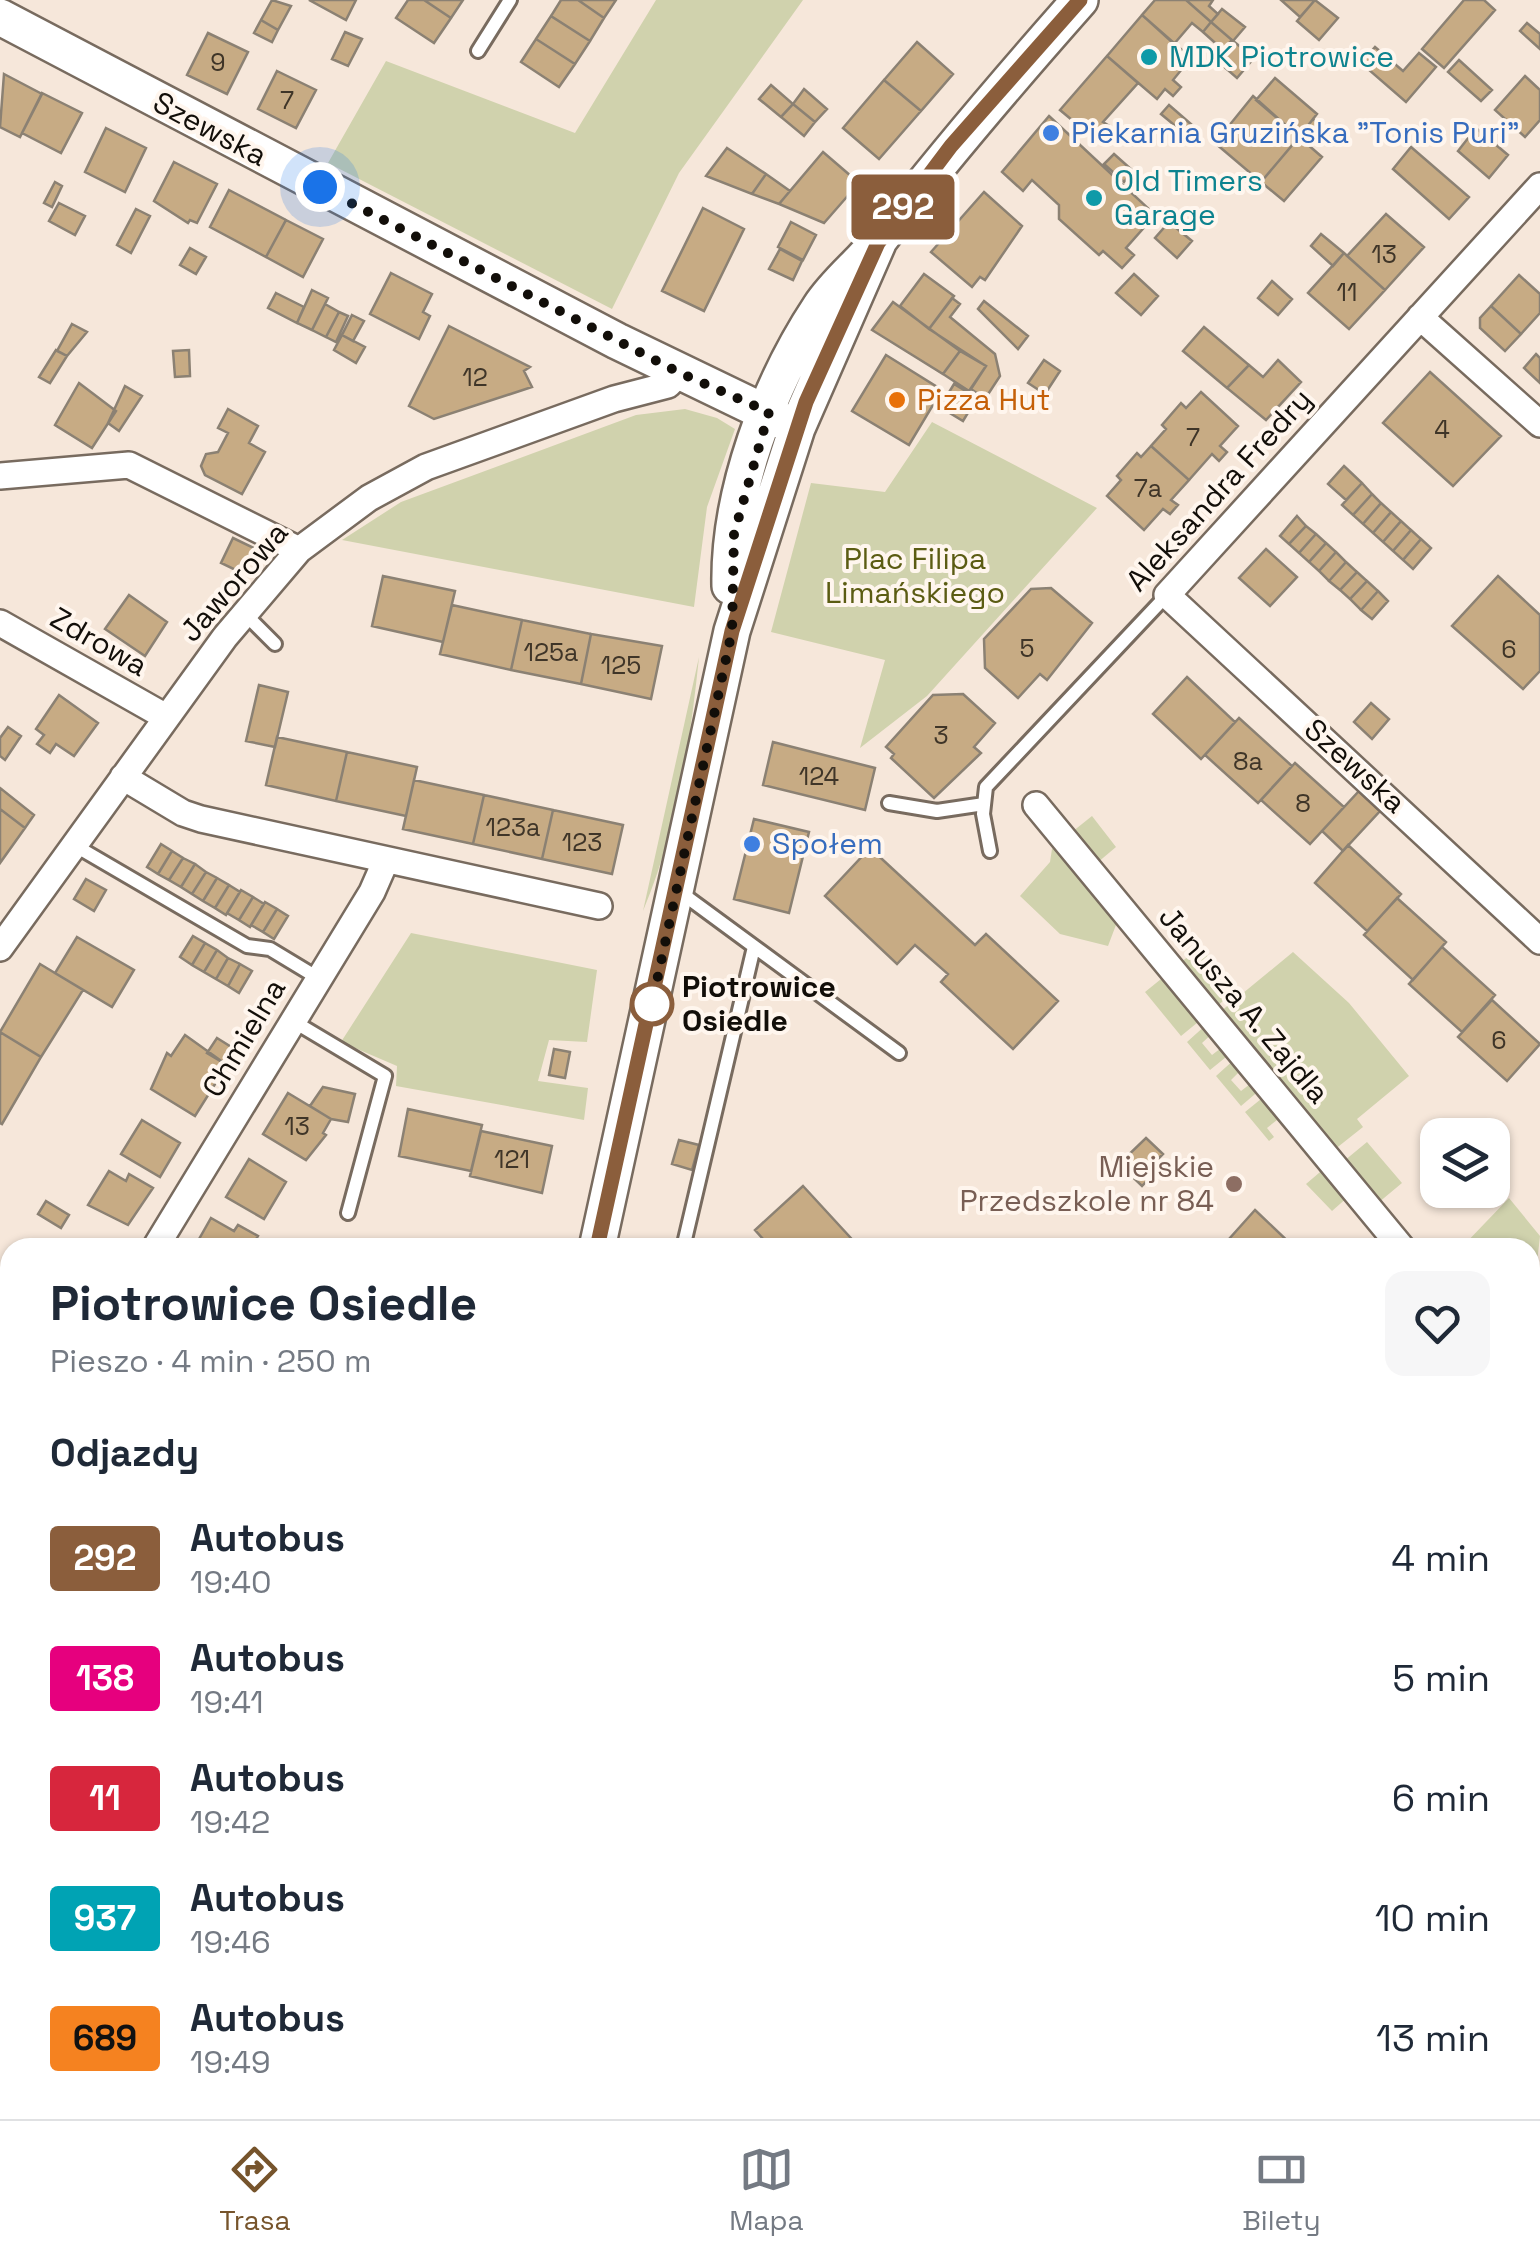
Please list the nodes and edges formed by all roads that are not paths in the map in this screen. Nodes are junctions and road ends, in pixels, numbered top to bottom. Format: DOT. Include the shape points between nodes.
graph roads {
  1 [pos="510,0"];
  2 [pos="1080,0"];
  3 [pos="0,17"];
  4 [pos="478,52"];
  5 [pos="1540,186"];
  6 [pos="1420,317"];
  7 [pos="680,373"];
  8 [pos="783,420"];
  9 [pos="1540,424"];
  10 [pos="0,476"];
  11 [pos="299,550"];
  12 [pos="1167,595"];
  13 [pos="245,614"];
  14 [pos="0,623"];
  15 [pos="275,644"];
  16 [pos="166,717"];
  17 [pos="123,777"];
  18 [pos="889,803"];
  19 [pos="984,804"];
  20 [pos="1036,805"];
  21 [pos="74,845"];
  22 [pos="990,851"];
  23 [pos="386,860"];
  24 [pos="678,890"];
  25 [pos="599,906"];
  26 [pos="1540,941"];
  27 [pos="754,947"];
  28 [pos="0,948"];
  29 [pos="318,978"];
  30 [pos="292,1021"];
  31 [pos="899,1053"];
  32 [pos="348,1213"];
  33 [pos="161,1238"];
  34 [pos="606,1238"];
  35 [pos="685,1238"];
  36 [pos="1394,1238"];
  1 -- 4 [label="lane"];
  2 -- 8 [label="street" via="951,146 878,243"];
  3 -- 7 [label="street, Szewska"];
  5 -- 6 [label="street, Aleksandra Fredry"];
  6 -- 9 [label="street"];
  6 -- 12 [label="street, Aleksandra Fredry"];
  7 -- 8 [label="street, Szewska"];
  7 -- 11 [label="street, Jaworowa" via="668,386 426,467 369,498"];
  8 -- 24 [label="street"];
  10 -- 11 [label="street" via="128,465"];
  11 -- 13 [label="street, Jaworowa"];
  12 -- 19 [label="lane, Aleksandra Fredry" via="986,787"];
  12 -- 26 [label="street, Szewska"];
  13 -- 15 [label="lane"];
  13 -- 16 [label="street, Jaworowa"];
  14 -- 16 [label="street, Zdrowa"];
  16 -- 17 [label="street, Jaworowa"];
  17 -- 21 [label="street, Jaworowa"];
  17 -- 23 [label="street" via="182,813"];
  18 -- 19 [label="lane" via="937,811"];
  19 -- 22 [label="lane"];
  20 -- 36 [label="street, Janusza A. Zajdla"];
  21 -- 28 [label="street, Jaworowa"];
  21 -- 29 [label="lane" via="247,946 270,949"];
  23 -- 25 [label="street"];
  23 -- 29 [label="street, Chmielna"];
  24 -- 27 [label="lane"];
  24 -- 34 [label="street"];
  27 -- 31 [label="lane"];
  27 -- 35 [label="lane"];
  29 -- 30 [label="street, Chmielna"];
  30 -- 32 [label="lane" via="385,1076"];
  30 -- 33 [label="street, Chmielna"];
}
